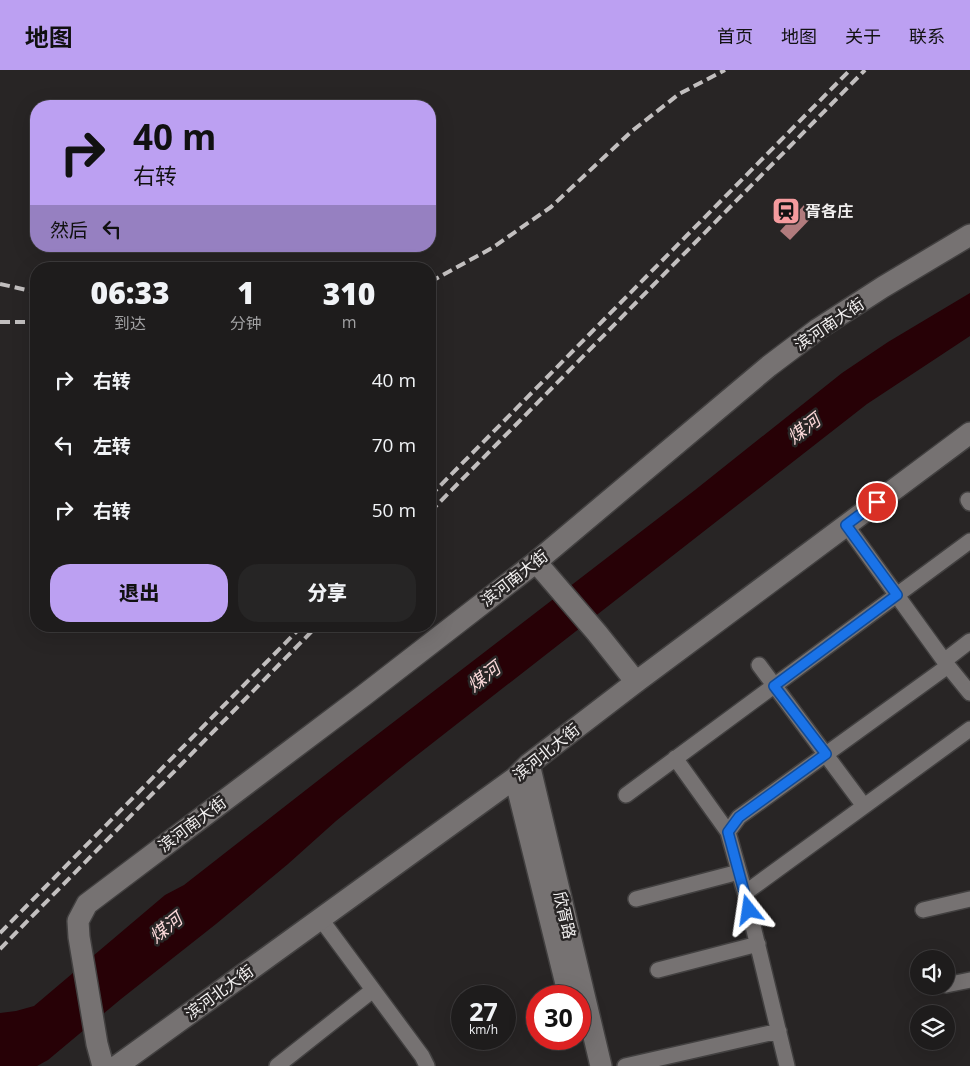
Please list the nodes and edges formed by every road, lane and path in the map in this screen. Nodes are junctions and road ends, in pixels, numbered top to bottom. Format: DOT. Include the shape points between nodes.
graph roads {
  1 [pos="970,235"];
  2 [pos="970,433"];
  3 [pos="846,525"];
  4 [pos="970,541"];
  5 [pos="536,562"];
  6 [pos="897,595"];
  7 [pos="970,641"];
  8 [pos="946,663"];
  9 [pos="759,665"];
  10 [pos="636,682"];
  11 [pos="774,686"];
  12 [pos="970,694"];
  13 [pos="970,729"];
  14 [pos="826,754"];
  15 [pos="675,758"];
  16 [pos="522,771"];
  17 [pos="626,795"];
  18 [pos="864,806"];
  19 [pos="728,832"];
  20 [pos="739,872"];
  21 [pos="745,893"];
  22 [pos="636,899"];
  23 [pos="970,899"];
  24 [pos="923,910"];
  25 [pos="320,918"];
  26 [pos="758,944"];
  27 [pos="658,970"];
  28 [pos="970,980"];
  29 [pos="955,983"];
  30 [pos="567,985"];
  31 [pos="373,990"];
  32 [pos="779,1030"];
  33 [pos="582,1050"];
  34 [pos="103,1066"];
  35 [pos="117,1066"];
  36 [pos="277,1066"];
  37 [pos="427,1066"];
  38 [pos="586,1066"];
  39 [pos="601,1066"];
  40 [pos="625,1066"];
  41 [pos="787,1066"];
  1 -- 5 [label="street, 滨河南大街" via="818,329 769,366"];
  2 -- 3 [label="street, 滨河北大街"];
  3 -- 6 [label="street"];
  3 -- 10 [label="street, 滨河北大街"];
  4 -- 6 [label="street"];
  5 -- 10 [label="street"];
  5 -- 34 [label="street, 滨河南大街" via="87,904 78,921 79,937 96,1044"];
  6 -- 8 [label="street"];
  6 -- 11 [label="street"];
  7 -- 8 [label="street"];
  8 -- 12 [label="street"];
  8 -- 14 [label="street"];
  9 -- 11 [label="street"];
  10 -- 16 [label="street, 滨河北大街"];
  11 -- 14 [label="street"];
  11 -- 15 [label="street"];
  13 -- 18 [label="street"];
  14 -- 18 [label="street"];
  14 -- 19 [label="street" via="739,817"];
  15 -- 17 [label="street"];
  15 -- 19 [label="street"];
  16 -- 25 [label="street, 滨河北大街"];
  16 -- 30 [label="street, 欣胥路"];
  16 -- 39 [label="street, 欣胥路"];
  18 -- 21 [label="street"];
  19 -- 20 [label="street"];
  20 -- 21 [label="street"];
  20 -- 22 [label="street"];
  21 -- 26 [label="street"];
  23 -- 24 [label="street"];
  25 -- 31 [label="street"];
  25 -- 35 [label="street, 滨河北大街"];
  26 -- 27 [label="street"];
  26 -- 32 [label="street"];
  28 -- 29 [label="street"];
  31 -- 36 [label="street"];
  31 -- 37 [label="street"];
  32 -- 40 [label="street"];
  32 -- 41 [label="street"];
  33 -- 38 [label="street"];
}
